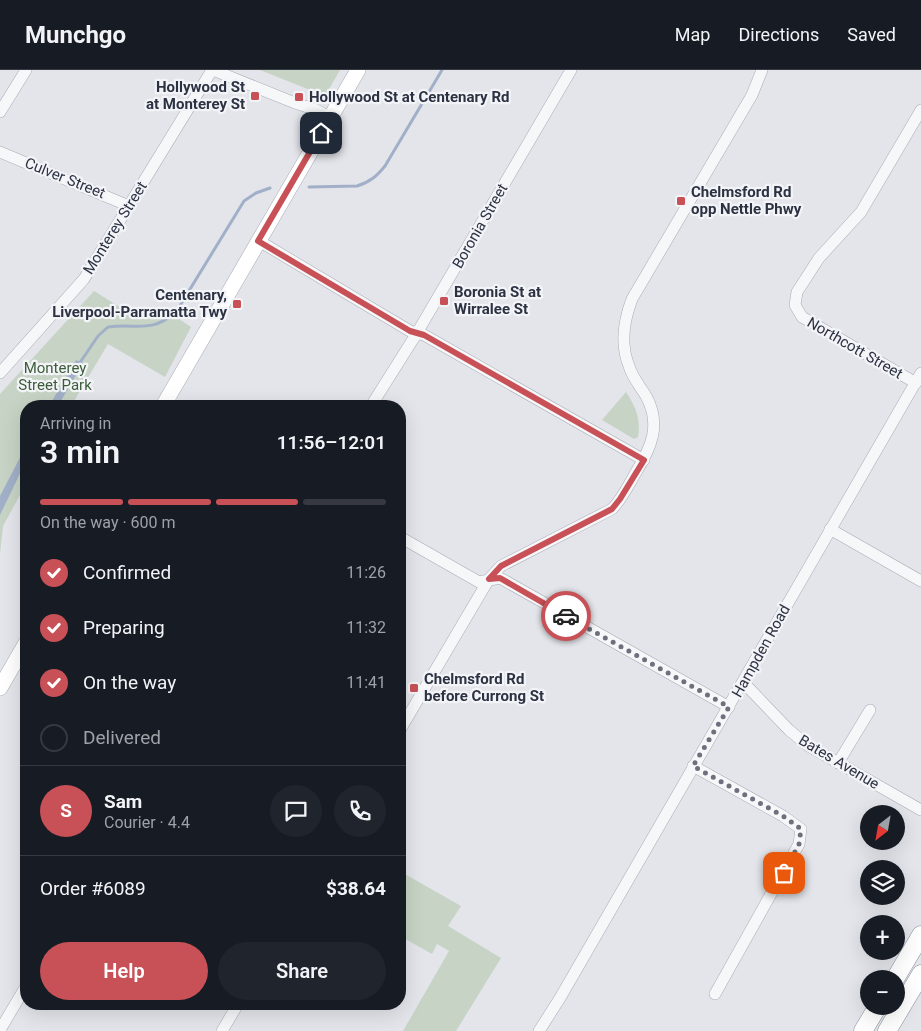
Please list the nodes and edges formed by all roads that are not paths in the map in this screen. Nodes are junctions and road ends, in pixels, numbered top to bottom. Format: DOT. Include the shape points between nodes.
graph roads {
  1 [pos="26,70"];
  2 [pos="212,70"];
  3 [pos="358,70"];
  4 [pos="571,70"];
  5 [pos="762,70"];
  6 [pos="5,94"];
  7 [pos="921,110"];
  8 [pos="0,112"];
  9 [pos="330,117"];
  10 [pos="0,152"];
  11 [pos="129,206"];
  12 [pos="258,241"];
  13 [pos="417,333"];
  14 [pos="0,372"];
  15 [pos="918,378"];
  16 [pos="166,400"];
  17 [pos="375,400"];
  18 [pos="644,460"];
  19 [pos="830,529"];
  20 [pos="406,540"];
  21 [pos="489,579"];
  22 [pos="921,581"];
  23 [pos="20,653"];
  24 [pos="743,682"];
  25 [pos="0,688"];
  26 [pos="729,707"];
  27 [pos="870,710"];
  28 [pos="406,720"];
  29 [pos="838,763"];
  30 [pos="693,766"];
  31 [pos="921,810"];
  32 [pos="921,935"];
  33 [pos="900,970"];
  34 [pos="921,974"];
  35 [pos="715,994"];
  36 [pos="20,996"];
  37 [pos="234,1010"];
  38 [pos="873,1015"];
  39 [pos="0,1030"];
  40 [pos="222,1031"];
  41 [pos="539,1031"];
  42 [pos="863,1031"];
  43 [pos="887,1031"];
  1 -- 6 [label="street"];
  2 -- 9 [label="street"];
  2 -- 11 [label="street, Monterey Street"];
  3 -- 9 [label="main road"];
  4 -- 13 [label="street, Boronia Street"];
  5 -- 18 [label="street" via="752,96 632,299 628,312 624,330 626,358 647,399 654,423 652,444"];
  6 -- 8 [label="street"];
  7 -- 15 [label="street, Northcott Street" via="861,212 815,264 795,300 796,309 802,317"];
  9 -- 12 [label="main road"];
  10 -- 11 [label="street, Culver Street"];
  11 -- 14 [label="street, Monterey Street" via="84,278"];
  12 -- 13 [label="street"];
  12 -- 16 [label="main road"];
  13 -- 17 [label="street, Boronia Street"];
  13 -- 18 [label="street"];
  15 -- 19 [label="street, Hampden Road"];
  18 -- 21 [label="street" via="612,509 509,561"];
  19 -- 22 [label="street"];
  19 -- 24 [label="street, Hampden Road"];
  20 -- 21 [label="street" via="479,582"];
  21 -- 26 [label="street" via="500,578"];
  21 -- 28 [label="street"];
  23 -- 25 [label="main road"];
  24 -- 26 [label="street, Hampden Road"];
  24 -- 29 [label="street, Bates Avenue" via="788,730"];
  26 -- 30 [label="street, Hampden Road"];
  27 -- 29 [label="street"];
  29 -- 31 [label="street, Bates Avenue"];
  30 -- 35 [label="street" via="801,829 799,844"];
  30 -- 41 [label="street, Hampden Road"];
  32 -- 33 [label="highway"];
  34 -- 43 [label="highway"];
  36 -- 39 [label="street"];
  37 -- 40 [label="street"];
  38 -- 42 [label="highway"];
}
